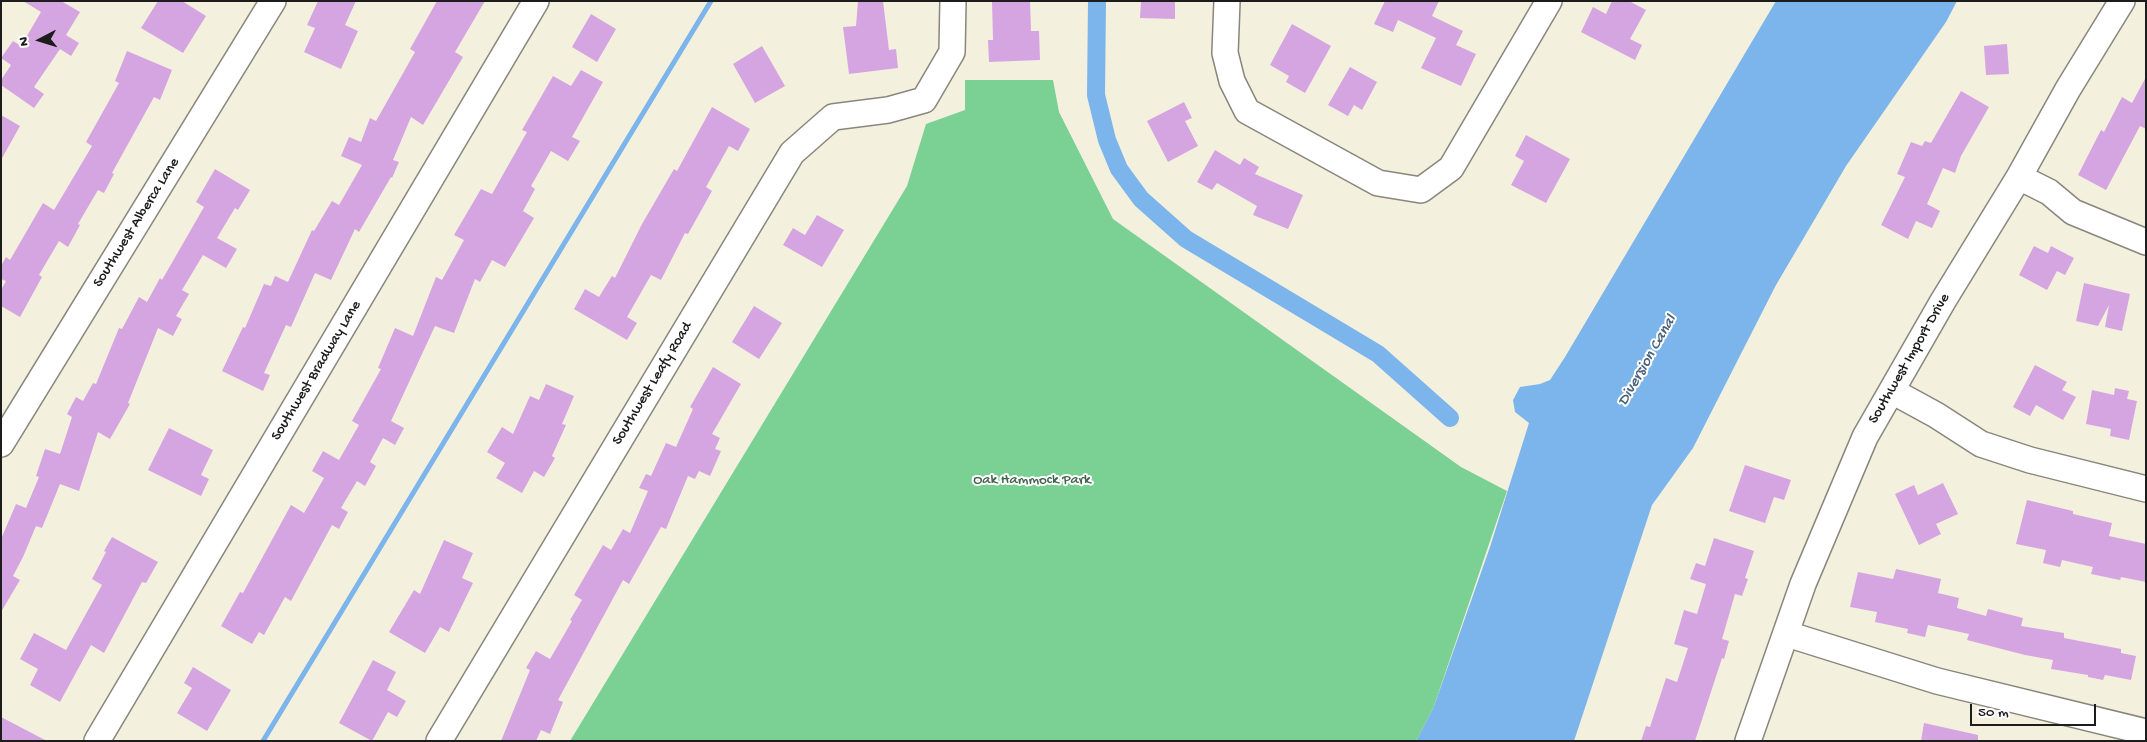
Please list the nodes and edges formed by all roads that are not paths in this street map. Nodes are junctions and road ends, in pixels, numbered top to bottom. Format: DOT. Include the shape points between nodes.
graph roads {
  1 [pos="273,1"];
  2 [pos="536,1"];
  3 [pos="953,1"];
  4 [pos="1227,1"];
  5 [pos="2122,1"];
  6 [pos="1546,2"];
  7 [pos="2019,177"];
  8 [pos="2146,242"];
  9 [pos="1892,391"];
  10 [pos="1,444"];
  11 [pos="2146,489"];
  12 [pos="1786,634"];
  13 [pos="2146,732"];
  14 [pos="98,741"];
  15 [pos="439,741"];
  16 [pos="1748,741"];
  1 -- 10 [label="street, Southwest Alberca Lane"];
  2 -- 14 [label="street, Southwest Bradway Lane"];
  3 -- 15 [label="street, Southwest Leafy Road" via="952,52 924,100 888,110 833,117 792,153"];
  4 -- 6 [label="street" via="1224,53 1232,81 1247,111 1378,183 1421,190 1451,168"];
  5 -- 7 [label="street, Southwest Import Drive"];
  7 -- 8 [label="street" via="2049,192 2073,212"];
  7 -- 9 [label="street, Southwest Import Drive"];
  9 -- 11 [label="street" via="1981,444 2030,460"];
  9 -- 12 [label="street, Southwest Import Drive" via="1865,437 1844,483"];
  12 -- 13 [label="street" via="1937,681"];
  12 -- 16 [label="street, Southwest Import Drive"];
}
